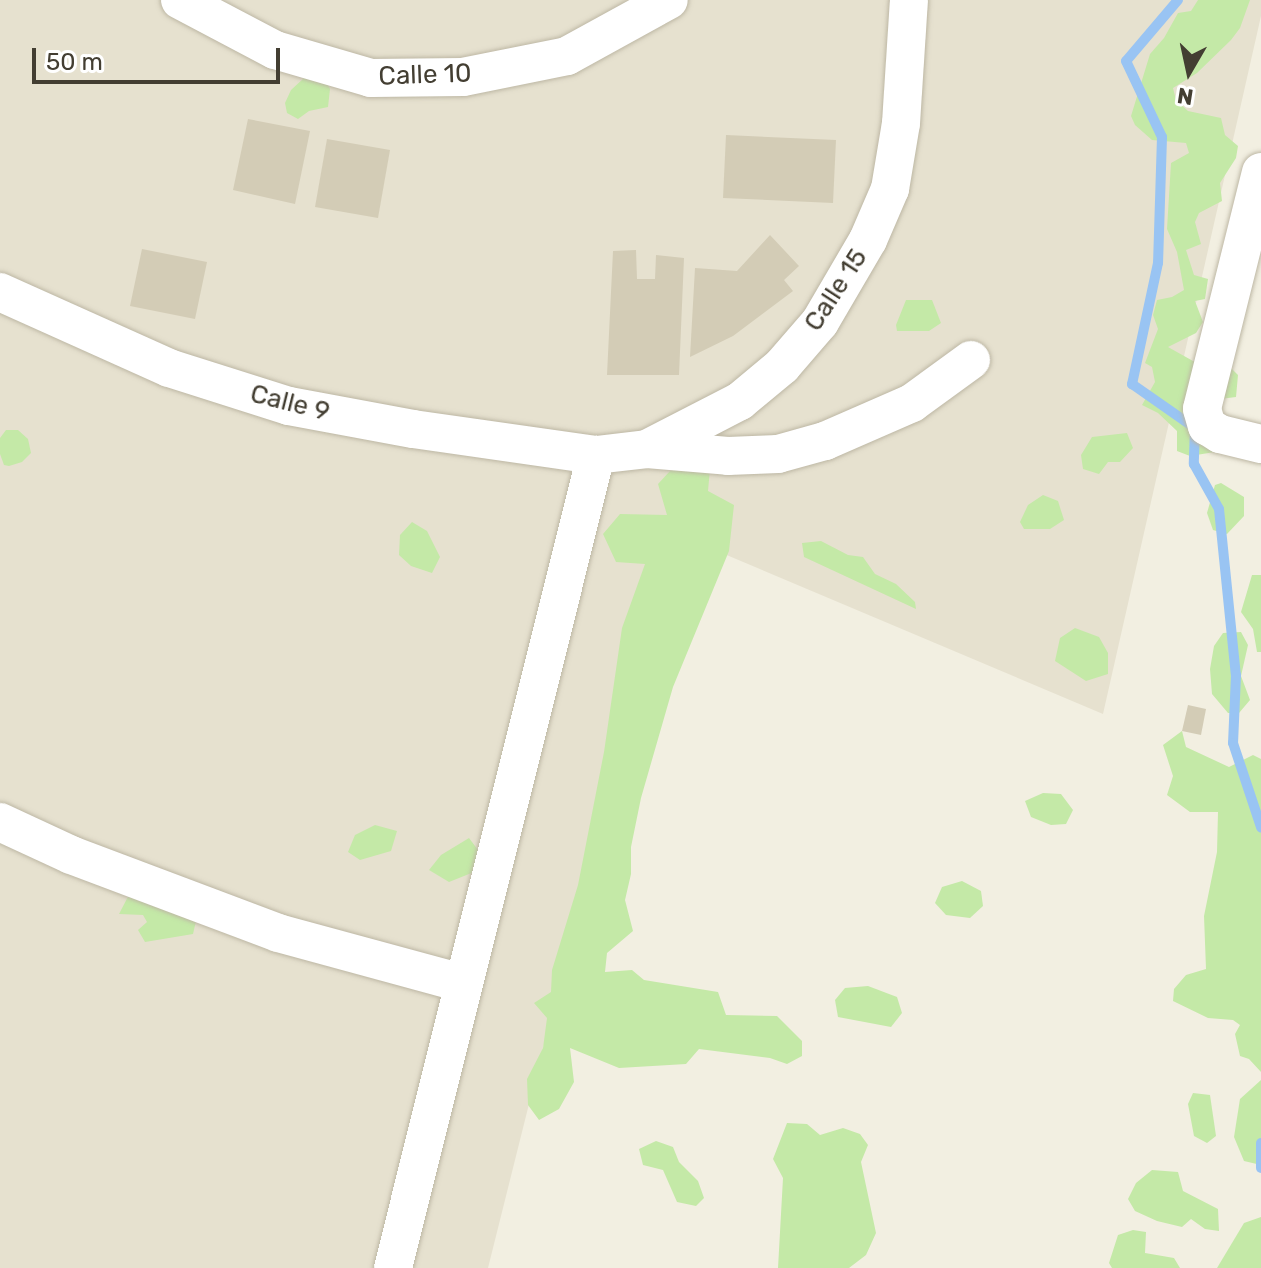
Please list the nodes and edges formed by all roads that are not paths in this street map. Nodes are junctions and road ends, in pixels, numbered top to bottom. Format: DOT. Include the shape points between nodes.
graph roads {
  1 [pos="180,0"];
  2 [pos="669,0"];
  3 [pos="909,0"];
  4 [pos="1261,172"];
  5 [pos="0,292"];
  6 [pos="971,360"];
  7 [pos="1261,444"];
  8 [pos="647,449"];
  9 [pos="596,455"];
  10 [pos="0,822"];
  11 [pos="462,983"];
  12 [pos="393,1268"];
  1 -- 2 [label="street, Calle 10" via="275,50 371,78 463,77 567,56"];
  3 -- 8 [label="street, Calle 15" via="901,123 890,189 860,254 820,322 782,366 740,401"];
  4 -- 7 [label="street" via="1202,409 1207,426 1220,434"];
  5 -- 9 [label="street, Calle 9" via="169,368 289,406"];
  6 -- 8 [label="street" via="912,403 825,441 778,454"];
  8 -- 9 [label="street, Calle 15"];
  9 -- 11 [label="street"];
  10 -- 11 [label="street" via="71,855 278,933"];
  11 -- 12 [label="street"];
}
